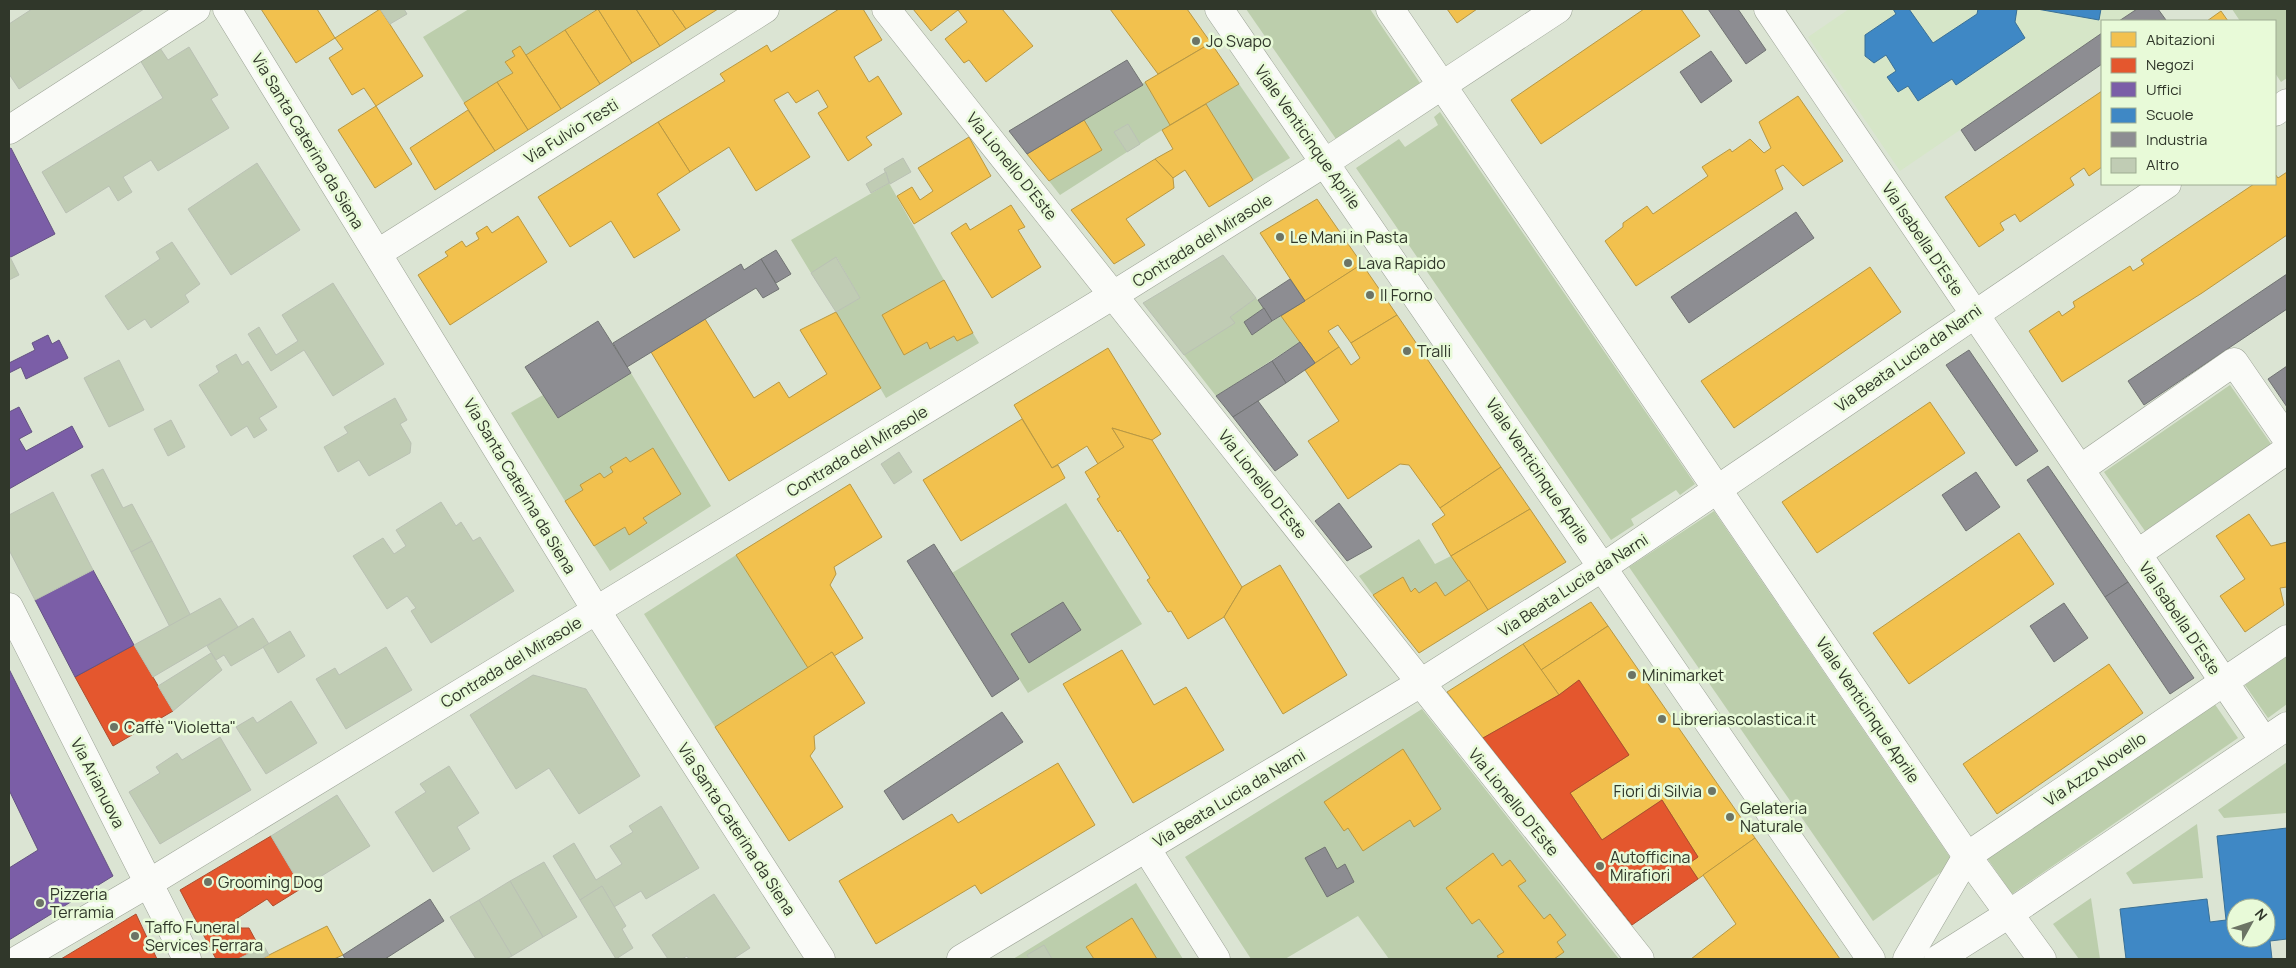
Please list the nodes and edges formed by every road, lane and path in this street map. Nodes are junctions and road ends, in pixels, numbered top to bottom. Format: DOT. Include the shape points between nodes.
graph roads {
  1 [pos="196,9"];
  2 [pos="227,9"];
  3 [pos="765,9"];
  4 [pos="886,9"];
  5 [pos="1220,9"];
  6 [pos="1390,9"];
  7 [pos="1558,9"];
  8 [pos="1768,9"];
  9 [pos="1443,87"];
  10 [pos="2287,103"];
  11 [pos="2276,111"];
  12 [pos="9,130"];
  13 [pos="1326,162"];
  14 [pos="2166,185"];
  15 [pos="378,253"];
  16 [pos="1115,294"];
  17 [pos="1974,313"];
  18 [pos="2287,439"];
  19 [pos="2287,450"];
  20 [pos="2080,469"];
  21 [pos="1718,491"];
  22 [pos="2137,554"];
  23 [pos="1603,566"];
  24 [pos="9,607"];
  25 [pos="596,610"];
  26 [pos="2287,639"];
  27 [pos="2224,682"];
  28 [pos="1419,684"];
  29 [pos="2287,726"];
  30 [pos="2264,741"];
  31 [pos="1146,848"];
  32 [pos="1967,856"];
  33 [pos="149,883"];
  34 [pos="2010,914"];
  35 [pos="19,959"];
  36 [pos="187,959"];
  37 [pos="820,959"];
  38 [pos="961,959"];
  39 [pos="1216,959"];
  40 [pos="1640,959"];
  41 [pos="1871,959"];
  42 [pos="1908,959"];
  43 [pos="1938,959"];
  44 [pos="2042,959"];
  1 -- 12 [label="street"];
  2 -- 15 [label="street, Via Santa Caterina da Siena"];
  3 -- 15 [label="street, Via Fulvio Testi"];
  4 -- 16 [label="street, Via Lionello D'Este"];
  5 -- 13 [label="street, Viale Venticinque Aprile"];
  6 -- 9 [label="street, Viale Venticinque Aprile"];
  7 -- 9 [label="street, Contrada del Mirasole"];
  8 -- 17 [label="street, Via Isabella D'Este"];
  9 -- 13 [label="street, Contrada del Mirasole"];
  9 -- 21 [label="street, Viale Venticinque Aprile"];
  10 -- 11 [label="street"];
  13 -- 16 [label="street, Contrada del Mirasole"];
  13 -- 23 [label="street, Viale Venticinque Aprile"];
  14 -- 17 [label="street, Via Beata Lucia da Narni"];
  15 -- 25 [label="street, Via Santa Caterina da Siena"];
  16 -- 25 [label="street, Contrada del Mirasole"];
  16 -- 28 [label="street, Via Lionello D'Este"];
  17 -- 20 [label="street, Via Isabella D'Este"];
  17 -- 21 [label="street, Via Beata Lucia da Narni"];
  18 -- 20 [label="street" via="2234,362"];
  19 -- 22 [label="street, Via Isabella D'Este"];
  20 -- 22 [label="street, Via Isabella D'Este"];
  21 -- 23 [label="street, Via Beata Lucia da Narni"];
  21 -- 32 [label="street, Viale Venticinque Aprile"];
  22 -- 27 [label="street, Via Isabella D'Este"];
  23 -- 28 [label="street, Via Beata Lucia da Narni"];
  23 -- 41 [label="street, Viale Venticinque Aprile"];
  24 -- 33 [label="street, Via Arianuova"];
  25 -- 33 [label="street, Contrada del Mirasole"];
  25 -- 37 [label="street, Via Santa Caterina da Siena"];
  26 -- 27 [label="street, Via Azzo Novello"];
  27 -- 30 [label="street"];
  27 -- 32 [label="street, Via Azzo Novello"];
  28 -- 31 [label="street, Via Beata Lucia da Narni"];
  28 -- 40 [label="street, Via Lionello D'Este"];
  29 -- 30 [label="street"];
  30 -- 34 [label="street"];
  31 -- 38 [label="street, Via Beata Lucia da Narni"];
  31 -- 39 [label="street"];
  32 -- 34 [label="street, Viale Venticinque Aprile"];
  32 -- 42 [label="street"];
  33 -- 35 [label="street, Contrada del Mirasole"];
  33 -- 36 [label="street, Via Arianuova"];
  34 -- 43 [label="street"];
  34 -- 44 [label="street, Viale Venticinque Aprile"];
}
